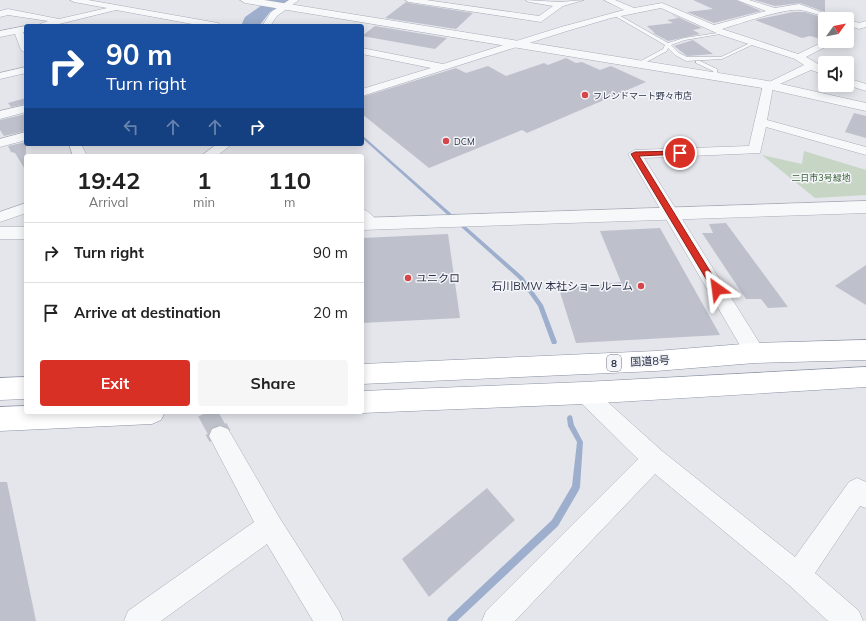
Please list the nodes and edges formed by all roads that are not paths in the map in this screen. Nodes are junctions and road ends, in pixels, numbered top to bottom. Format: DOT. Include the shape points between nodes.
graph roads {
  1 [pos="74,0"];
  2 [pos="245,0"];
  3 [pos="409,0"];
  4 [pos="529,0"];
  5 [pos="580,0"];
  6 [pos="608,0"];
  7 [pos="653,0"];
  8 [pos="741,0"];
  9 [pos="815,2"];
  10 [pos="134,3"];
  11 [pos="290,3"];
  12 [pos="560,4"];
  13 [pos="662,4"];
  14 [pos="799,7"];
  15 [pos="120,8"];
  16 [pos="775,10"];
  17 [pos="633,11"];
  18 [pos="818,13"];
  19 [pos="0,14"];
  20 [pos="617,15"];
  21 [pos="542,18"];
  22 [pos="62,21"];
  23 [pos="48,24"];
  24 [pos="78,24"];
  25 [pos="207,24"];
  26 [pos="267,24"];
  27 [pos="714,28"];
  28 [pos="564,29"];
  29 [pos="22,30"];
  30 [pos="724,33"];
  31 [pos="0,34"];
  32 [pos="24,40"];
  33 [pos="754,43"];
  34 [pos="516,44"];
  35 [pos="668,45"];
  36 [pos="818,48"];
  37 [pos="364,51"];
  38 [pos="799,57"];
  39 [pos="687,59"];
  40 [pos="639,64"];
  41 [pos="811,66"];
  42 [pos="443,67"];
  43 [pos="818,69"];
  44 [pos="24,70"];
  45 [pos="0,76"];
  46 [pos="716,76"];
  47 [pos="854,84"];
  48 [pos="768,85"];
  49 [pos="866,88"];
  50 [pos="364,92"];
  51 [pos="866,107"];
  52 [pos="24,109"];
  53 [pos="0,115"];
  54 [pos="762,122"];
  55 [pos="24,137"];
  56 [pos="0,143"];
  57 [pos="223,146"];
  58 [pos="866,151"];
  59 [pos="211,154"];
  60 [pos="866,207"];
  61 [pos="24,209"];
  62 [pos="670,213"];
  63 [pos="0,218"];
  64 [pos="365,221"];
  65 [pos="0,233"];
  66 [pos="24,233"];
  67 [pos="866,350"];
  68 [pos="755,353"];
  69 [pos="364,374"];
  70 [pos="866,377"];
  71 [pos="24,388"];
  72 [pos="0,389"];
  73 [pos="584,393"];
  74 [pos="364,402"];
  75 [pos="109,414"];
  76 [pos="0,419"];
  77 [pos="220,436"];
  78 [pos="654,459"];
  79 [pos="866,496"];
  80 [pos="270,526"];
  81 [pos="798,576"];
  82 [pos="138,621"];
  83 [pos="329,621"];
  84 [pos="496,621"];
  85 [pos="849,621"];
  1 -- 15 [label="street"];
  2 -- 11 [label="street"];
  3 -- 21 [label="street"];
  4 -- 12 [label="street"];
  5 -- 12 [label="street"];
  6 -- 17 [label="street"];
  7 -- 13 [label="street"];
  8 -- 16 [label="street"];
  9 -- 14 [label="street"];
  10 -- 15 [label="street"];
  11 -- 26 [label="street" via="274,12"];
  11 -- 34 [label="street"];
  12 -- 21 [label="street"];
  13 -- 17 [label="street"];
  13 -- 27 [label="street"];
  14 -- 16 [label="street"];
  14 -- 18 [label="street"];
  15 -- 22 [label="street"];
  15 -- 25 [label="street"];
  16 -- 27 [label="street"];
  17 -- 20 [label="street"];
  19 -- 22 [label="street" via="8,12"];
  20 -- 28 [label="street"];
  20 -- 35 [label="lane"];
  21 -- 28 [label="street"];
  22 -- 23 [label="street"];
  22 -- 24 [label="street"];
  27 -- 30 [label="street"];
  28 -- 34 [label="street"];
  29 -- 31 [label="street"];
  29 -- 32 [label="street"];
  30 -- 33 [label="street"];
  30 -- 35 [label="lane" via="684,39"];
  33 -- 38 [label="street"];
  33 -- 39 [label="lane" via="722,58"];
  34 -- 40 [label="street"];
  34 -- 42 [label="street"];
  35 -- 39 [label="lane"];
  35 -- 40 [label="lane"];
  36 -- 38 [label="street"];
  37 -- 42 [label="street"];
  38 -- 41 [label="street"];
  39 -- 46 [label="lane" via="710,67 715,70"];
  40 -- 46 [label="street"];
  41 -- 43 [label="street"];
  41 -- 48 [label="street"];
  42 -- 50 [label="street"];
  44 -- 45 [label="street"];
  46 -- 48 [label="street"];
  47 -- 49 [label="street"];
  48 -- 51 [label="street"];
  48 -- 54 [label="street"];
  52 -- 53 [label="street"];
  54 -- 58 [label="street"];
  54 -- 62 [label="street" via="755,150 635,154"];
  55 -- 56 [label="street"];
  57 -- 59 [label="street"];
  60 -- 62 [label="street"];
  61 -- 63 [label="street"];
  62 -- 64 [label="street" via="447,221"];
  62 -- 68 [label="street"];
  65 -- 66 [label="street"];
  67 -- 68 [label="highway, 国道8号 / 8"];
  68 -- 69 [label="highway, 国道8号 / 8" via="656,361"];
  70 -- 73 [label="highway"];
  71 -- 72 [label="highway"];
  73 -- 74 [label="highway"];
  73 -- 78 [label="street"];
  75 -- 76 [label="highway"];
  77 -- 80 [label="street"];
  78 -- 81 [label="street"];
  78 -- 84 [label="street"];
  79 -- 81 [label="street" via="857,490"];
  80 -- 82 [label="street"];
  80 -- 83 [label="street"];
  81 -- 85 [label="street"];
}
